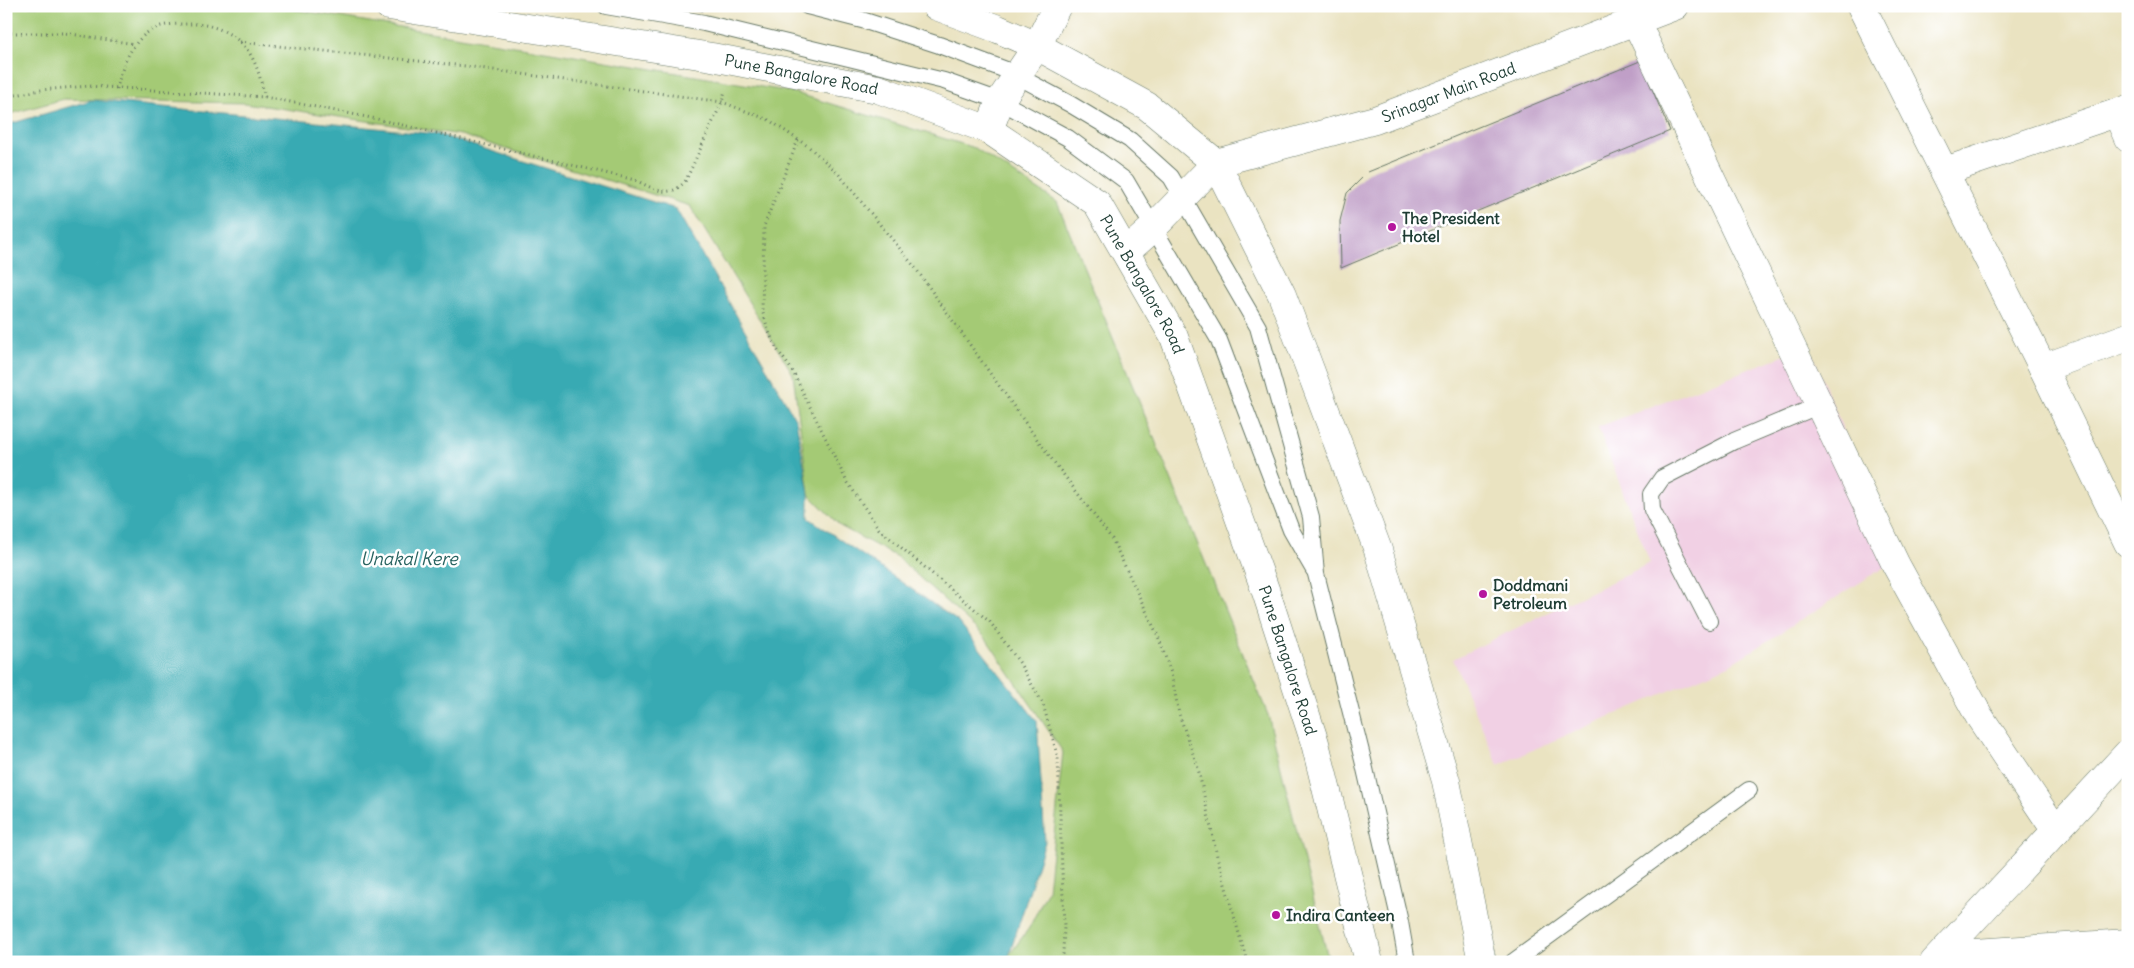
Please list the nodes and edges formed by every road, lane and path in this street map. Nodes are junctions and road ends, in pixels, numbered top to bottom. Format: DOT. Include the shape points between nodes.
graph roads {
  1 [pos="390,6"];
  2 [pos="606,6"];
  3 [pos="807,6"];
  4 [pos="936,6"];
  5 [pos="1057,6"];
  6 [pos="1675,6"];
  7 [pos="1861,6"];
  8 [pos="1636,22"];
  9 [pos="6,33"];
  10 [pos="240,42"];
  11 [pos="135,44"];
  12 [pos="1037,46"];
  13 [pos="732,62"];
  14 [pos="1017,76"];
  15 [pos="118,89"];
  16 [pos="6,97"];
  17 [pos="265,97"];
  18 [pos="1000,101"];
  19 [pos="722,102"];
  20 [pos="2122,111"];
  21 [pos="989,130"];
  22 [pos="2128,138"];
  23 [pos="798,140"];
  24 [pos="1216,163"];
  25 [pos="1945,171"];
  26 [pos="1183,197"];
  27 [pos="1153,228"];
  28 [pos="1126,252"];
  29 [pos="2128,337"];
  30 [pos="2043,368"];
  31 [pos="1820,405"];
  32 [pos="2128,544"];
  33 [pos="1316,574"];
  34 [pos="1709,621"];
  35 [pos="2128,753"];
  36 [pos="1749,790"];
  37 [pos="2056,831"];
  38 [pos="2128,943"];
  39 [pos="1939,958"];
  40 [pos="1059,962"];
  41 [pos="1247,962"];
  42 [pos="1368,962"];
  43 [pos="1407,962"];
  44 [pos="1482,962"];
  45 [pos="1513,962"];
  1 -- 13 [label="street, Pune Bangalore Road"];
  2 -- 18 [label="lane" via="704,23 886,65 944,80"];
  3 -- 14 [label="lane" via="939,45"];
  4 -- 12 [label="street"];
  5 -- 12 [label="street"];
  6 -- 8 [label="street, Srinagar Main Road"];
  7 -- 25 [label="street"];
  8 -- 24 [label="street, Srinagar Main Road" via="1375,120"];
  8 -- 31 [label="street"];
  9 -- 11 [label="path" via="64,33"];
  10 -- 11 [label="path" via="221,29 198,24 162,26"];
  10 -- 17 [label="path" via="252,57"];
  10 -- 19 [label="path" via="465,66"];
  11 -- 15 [label="path" via="120,74"];
  12 -- 14 [label="street"];
  12 -- 24 [label="street" via="1147,106"];
  13 -- 19 [label="path"];
  13 -- 21 [label="street, Pune Bangalore Road" via="878,89"];
  14 -- 18 [label="street"];
  14 -- 26 [label="lane" via="1130,140 1171,177"];
  15 -- 16 [label="path" via="89,86"];
  15 -- 17 [label="path"];
  17 -- 19 [label="path" via="406,125 636,180 653,189 669,192 679,189 686,180"];
  18 -- 21 [label="street"];
  18 -- 27 [label="lane" via="1068,138 1126,181"];
  19 -- 23 [label="path" via="769,120"];
  20 -- 22 [label="street"];
  20 -- 25 [label="street"];
  21 -- 28 [label="street, Pune Bangalore Road" via="1097,203"];
  23 -- 40 [label="path" via="764,226 762,310 776,348 792,370 846,480 880,529 990,622 1019,662 1043,704 1058,758 1064,927"];
  23 -- 41 [label="path" via="837,172 914,266 1112,539 1158,636 1171,673 1179,714 1198,768 1217,856"];
  24 -- 26 [label="street"];
  24 -- 44 [label="street" via="1282,295 1378,550 1446,781"];
  25 -- 30 [label="street"];
  26 -- 27 [label="street"];
  26 -- 33 [label="lane" via="1258,327 1312,517"];
  27 -- 28 [label="street"];
  27 -- 33 [label="lane" via="1219,340 1291,530"];
  28 -- 42 [label="street, Pune Bangalore Road" via="1174,337 1266,592 1315,743"];
  29 -- 30 [label="street"];
  30 -- 32 [label="street"];
  31 -- 34 [label="lane" via="1693,461 1662,478 1651,494 1652,510"];
  31 -- 37 [label="street" via="1896,565 1979,716"];
  33 -- 43 [label="lane" via="1365,769"];
  35 -- 37 [label="street"];
  36 -- 45 [label="lane"];
  37 -- 39 [label="street"];
  38 -- 39 [label="street"];
}
